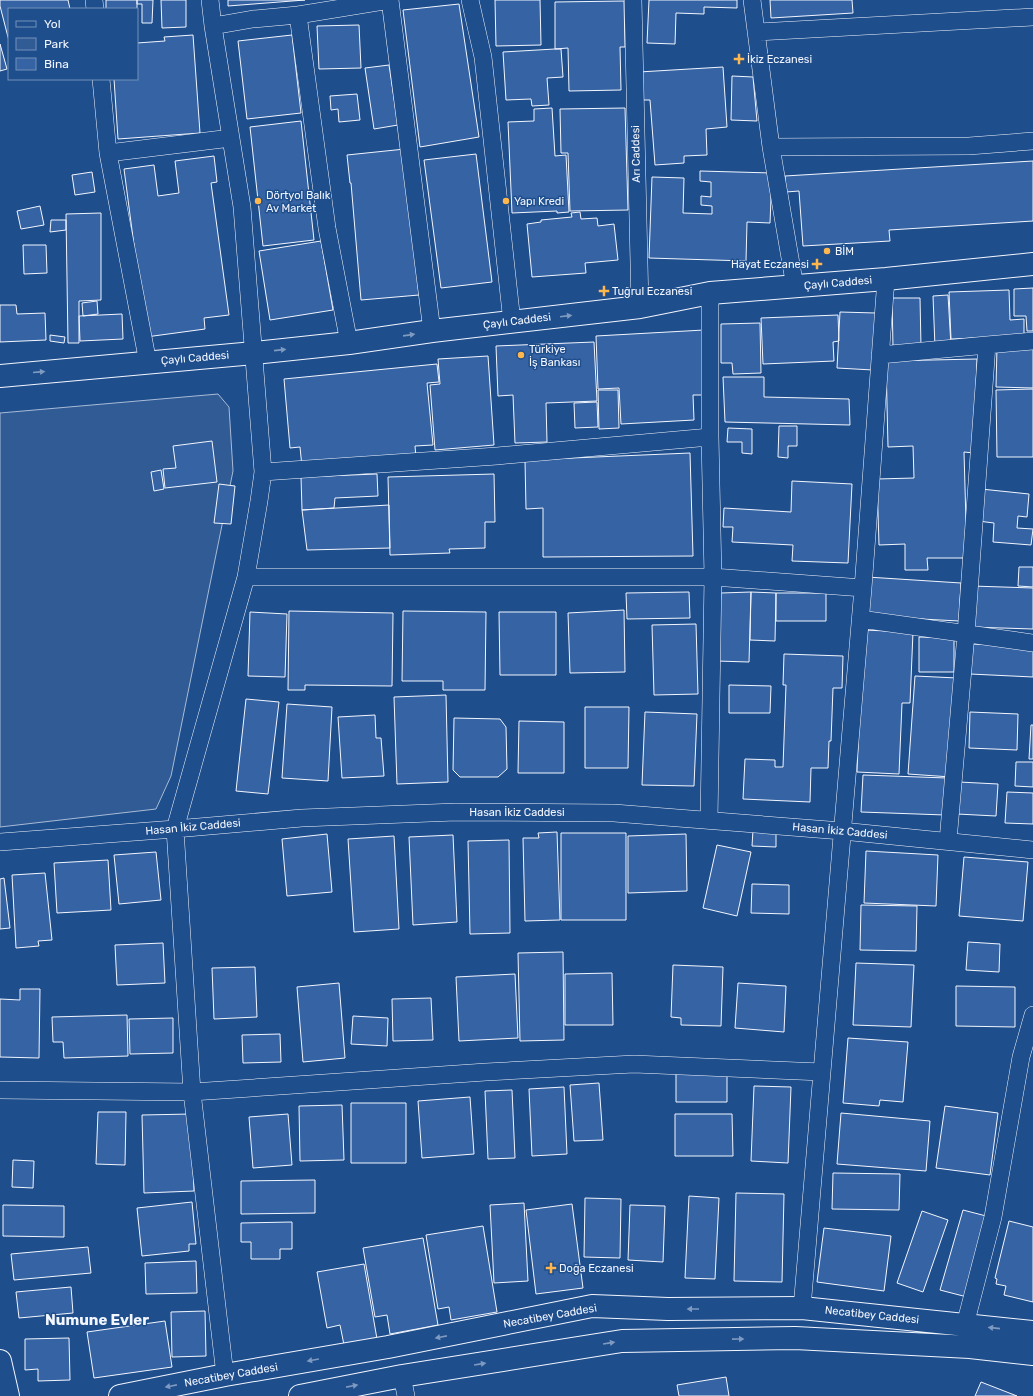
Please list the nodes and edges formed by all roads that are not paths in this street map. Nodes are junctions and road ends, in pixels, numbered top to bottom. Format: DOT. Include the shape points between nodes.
graph roads {
  1 [pos="210,0"];
  2 [pos="390,0"];
  3 [pos="470,0"];
  4 [pos="632,0"];
  5 [pos="752,0"];
  6 [pos="298,15"];
  7 [pos="1033,17"];
  8 [pos="213,26"];
  9 [pos="756,32"];
  10 [pos="101,80"];
  11 [pos="230,138"];
  12 [pos="1033,142"];
  13 [pos="771,147"];
  14 [pos="108,153"];
  15 [pos="1033,264"];
  16 [pos="886,279"];
  17 [pos="795,287"];
  18 [pos="710,293"];
  19 [pos="640,307"];
  20 [pos="512,322"];
  21 [pos="432,331"];
  22 [pos="1033,341"];
  23 [pos="349,343"];
  24 [pos="987,345"];
  25 [pos="254,353"];
  26 [pos="880,355"];
  27 [pos="148,363"];
  28 [pos="0,376"];
  29 [pos="710,437"];
  30 [pos="263,472"];
  31 [pos="713,577"];
  32 [pos="246,578"];
  33 [pos="863,588"];
  34 [pos="860,619"];
  35 [pos="966,634"];
  36 [pos="1033,643"];
  37 [pos="709,820"];
  38 [pos="175,829"];
  39 [pos="842,831"];
  40 [pos="948,841"];
  41 [pos="0,842"];
  42 [pos="1033,850"];
  43 [pos="1033,1015"];
  44 [pos="822,1072"];
  45 [pos="0,1090"];
  46 [pos="192,1092"];
  47 [pos="802,1308"];
  48 [pos="965,1324"];
  49 [pos="1033,1332"];
  50 [pos="795,1338"];
  51 [pos="1033,1354"];
  52 [pos="0,1361"];
  53 [pos="224,1375"];
  54 [pos="404,1386"];
  55 [pos="8,1396"];
  56 [pos="120,1396"];
  57 [pos="300,1396"];
  1 -- 8 [label="street"];
  2 -- 6 [label="street"];
  2 -- 21 [label="street"];
  3 -- 20 [label="street" via="483,57"];
  4 -- 19 [label="street, Arı Caddesi"];
  5 -- 9 [label="street"];
  6 -- 8 [label="street"];
  6 -- 23 [label="street" via="327,228"];
  7 -- 9 [label="street"];
  8 -- 11 [label="street"];
  9 -- 13 [label="street"];
  10 -- 14 [label="street"];
  11 -- 14 [label="street"];
  11 -- 25 [label="street" via="242,208"];
  12 -- 13 [label="street" via="969,146"];
  13 -- 17 [label="street"];
  14 -- 27 [label="street"];
  15 -- 16 [label="street, Çaylı Caddesi"];
  16 -- 17 [label="street, Çaylı Caddesi"];
  16 -- 26 [label="street"];
  17 -- 18 [label="street, Çaylı Caddesi"];
  18 -- 19 [label="street, Çaylı Caddesi"];
  18 -- 29 [label="street"];
  20 -- 19 [label="street, Çaylı Caddesi, one-way"];
  20 -- 21 [label="street, Çaylı Caddesi"];
  23 -- 21 [label="street, Çaylı Caddesi, one-way"];
  22 -- 24 [label="street"];
  25 -- 23 [label="street, Çaylı Caddesi, one-way"];
  24 -- 26 [label="street"];
  24 -- 35 [label="street"];
  25 -- 27 [label="street, Çaylı Caddesi"];
  25 -- 30 [label="street"];
  26 -- 33 [label="street"];
  28 -- 27 [label="street, Çaylı Caddesi, one-way"];
  29 -- 30 [label="street" via="497,456"];
  29 -- 31 [label="street"];
  30 -- 32 [label="street"];
  31 -- 32 [label="street"];
  31 -- 33 [label="street"];
  31 -- 37 [label="street"];
  32 -- 38 [label="street"];
  33 -- 34 [label="street"];
  34 -- 35 [label="street"];
  34 -- 39 [label="street"];
  35 -- 36 [label="street"];
  35 -- 40 [label="street"];
  37 -- 38 [label="street, Hasan İkiz Caddesi" via="614,813 456,812 302,818"];
  37 -- 39 [label="street, Hasan İkiz Caddesi"];
  38 -- 41 [label="street, Hasan İkiz Caddesi"];
  38 -- 46 [label="street"];
  39 -- 40 [label="street, Hasan İkiz Caddesi"];
  39 -- 44 [label="street"];
  40 -- 42 [label="street, Hasan İkiz Caddesi"];
  43 -- 48 [label="street" via="1021,1057 993,1217"];
  44 -- 46 [label="street" via="634,1064"];
  44 -- 47 [label="street"];
  45 -- 46 [label="street"];
  46 -- 53 [label="street"];
  47 -- 48 [label="street, Necatibey Caddesi"];
  47 -- 50 [label="street"];
  47 -- 53 [label="street, Necatibey Caddesi, one-way" via="668,1309 592,1306 388,1347"];
  49 -- 48 [label="street, Necatibey Caddesi, one-way"];
  50 -- 51 [label="street" via="970,1346"];
  54 -- 50 [label="street, one-way" via="622,1341"];
  52 -- 55 [label="street"];
  53 -- 56 [label="street, Necatibey Caddesi, one-way"];
  57 -- 54 [label="street, one-way"];
}
